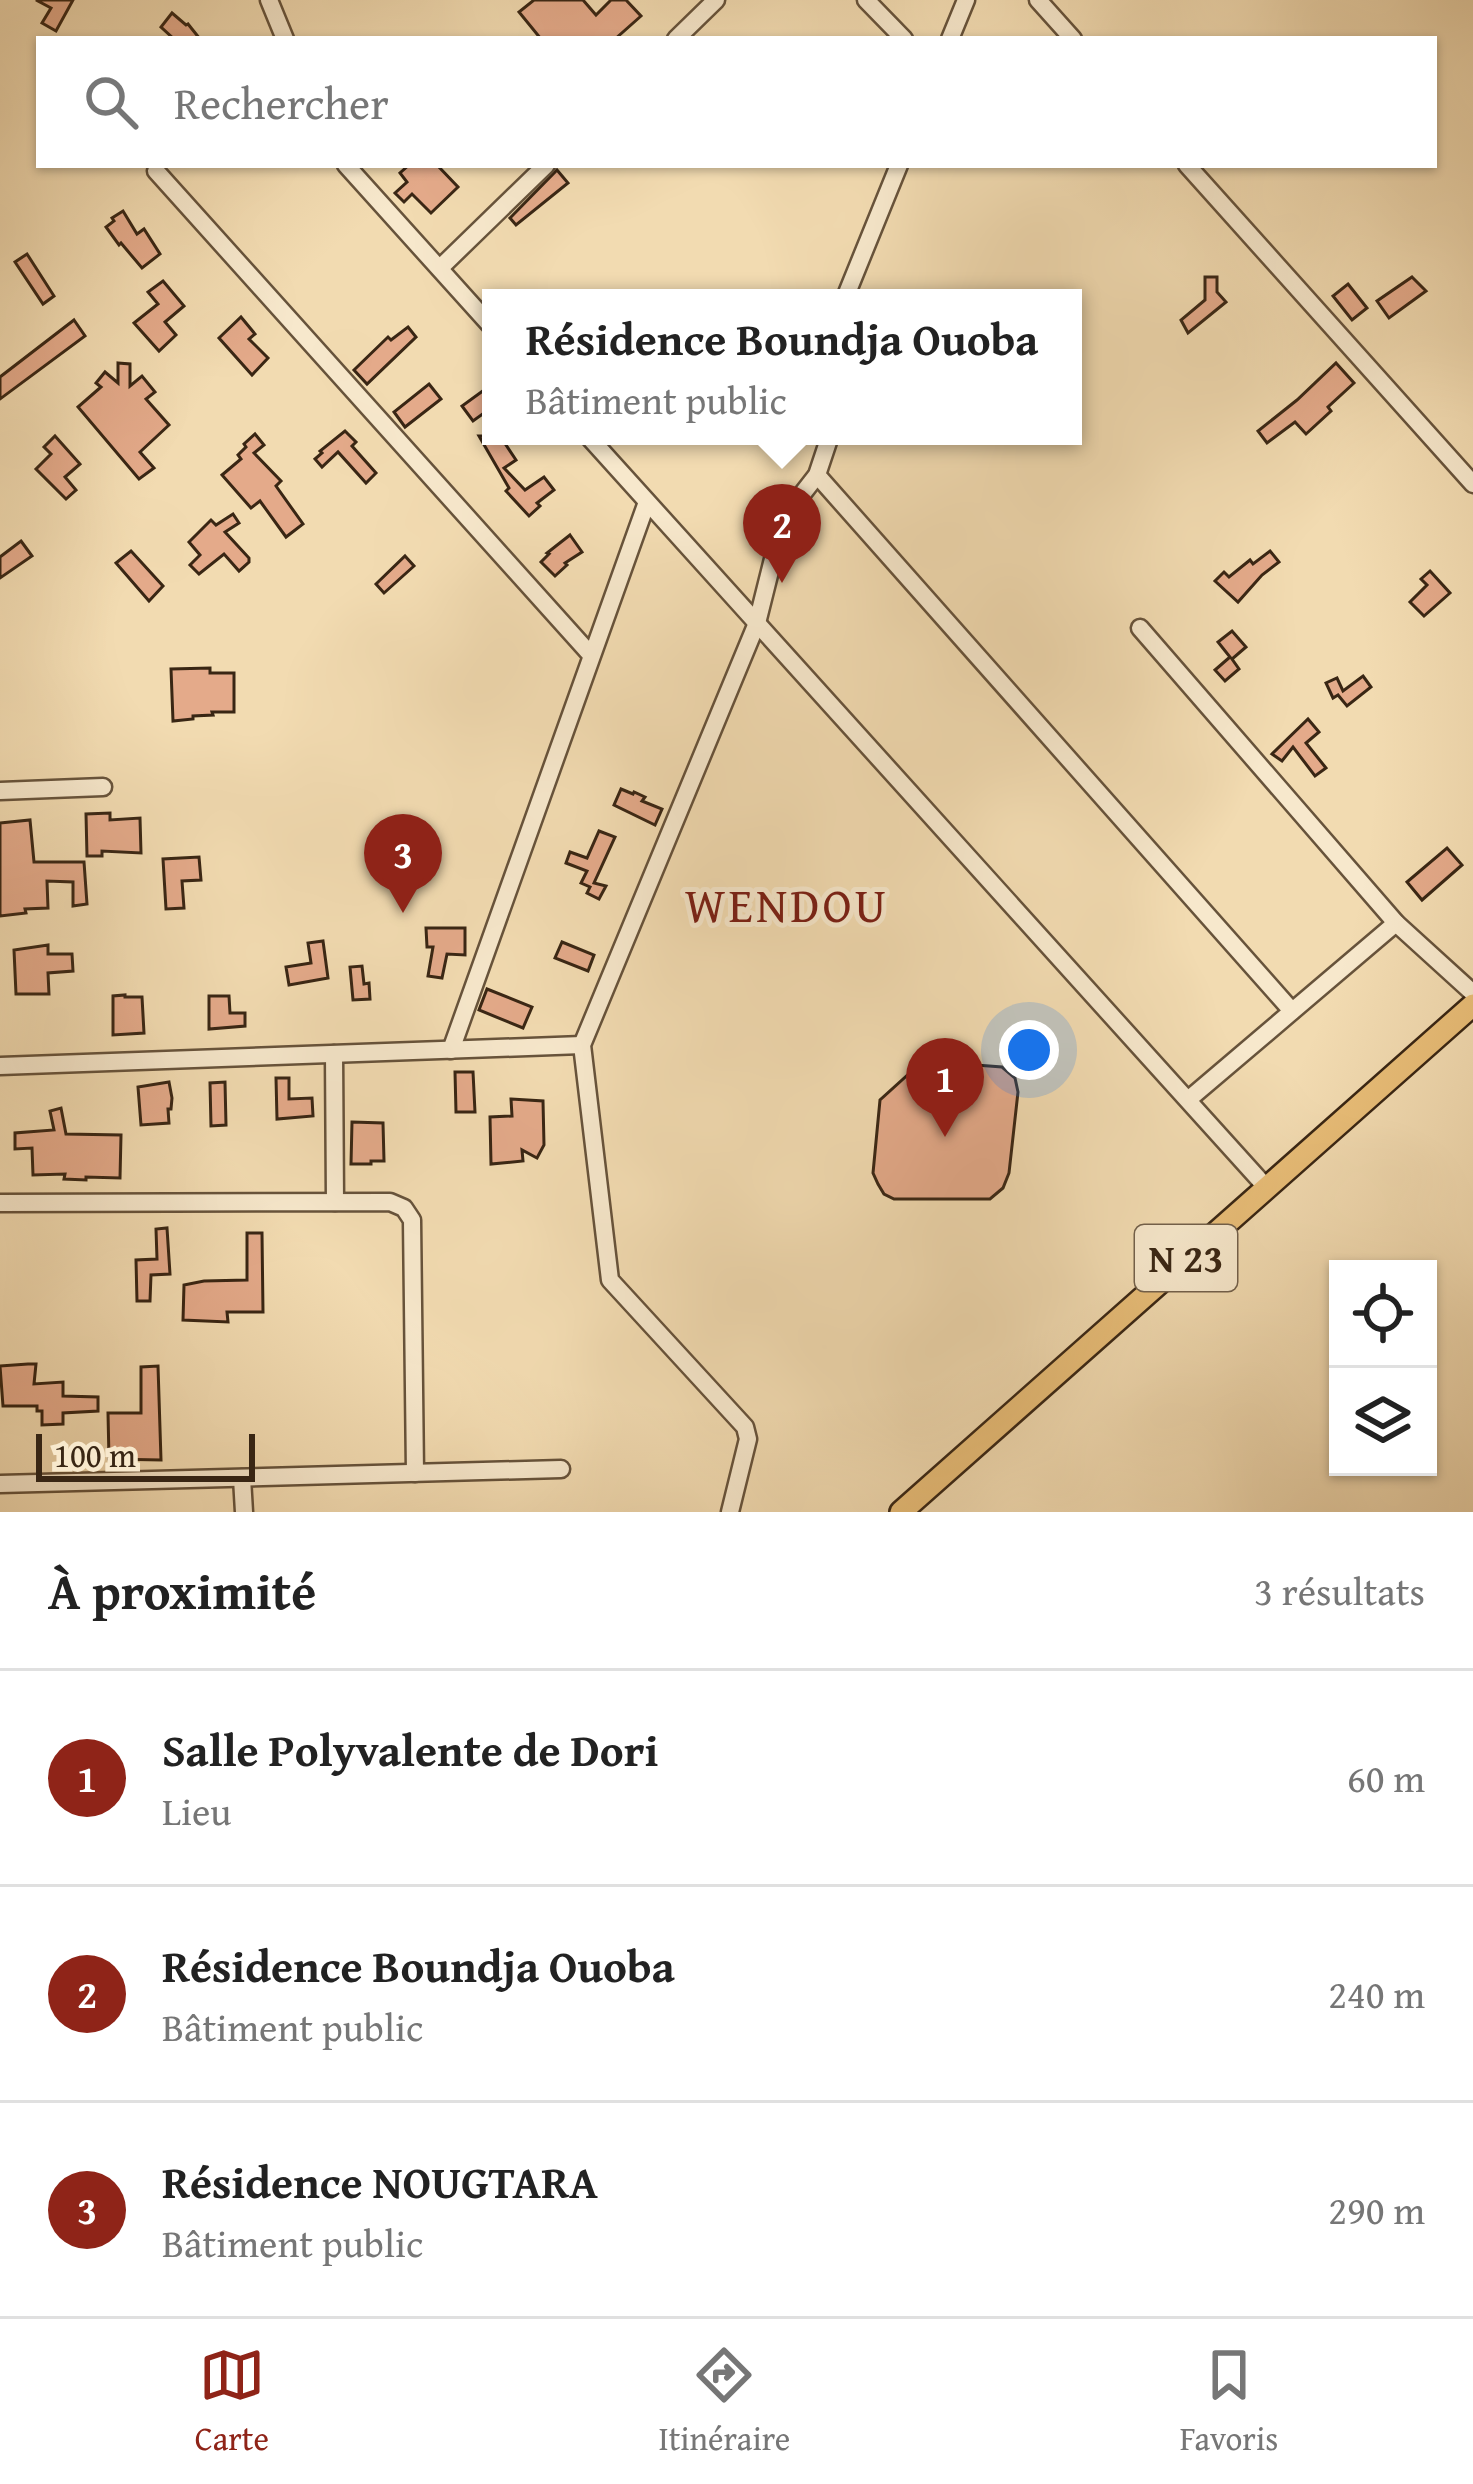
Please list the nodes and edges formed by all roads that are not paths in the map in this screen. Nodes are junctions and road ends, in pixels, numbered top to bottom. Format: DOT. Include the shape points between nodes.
graph roads {
  1 [pos="269,0"];
  2 [pos="716,0"];
  3 [pos="866,0"];
  4 [pos="966,0"];
  5 [pos="1038,0"];
  6 [pos="284,36"];
  7 [pos="679,36"];
  8 [pos="901,36"];
  9 [pos="951,36"];
  10 [pos="1070,36"];
  11 [pos="349,168"];
  12 [pos="543,168"];
  13 [pos="898,168"];
  14 [pos="1190,168"];
  15 [pos="156,171"];
  16 [pos="440,268"];
  17 [pos="849,289"];
  18 [pos="482,316"];
  19 [pos="596,445"];
  20 [pos="827,445"];
  21 [pos="818,475"];
  22 [pos="1473,484"];
  23 [pos="647,502"];
  24 [pos="757,622"];
  25 [pos="1140,628"];
  26 [pos="591,655"];
  27 [pos="103,787"];
  28 [pos="0,791"];
  29 [pos="1396,923"];
  30 [pos="1473,993"];
  31 [pos="1473,1005"];
  32 [pos="1292,1011"];
  33 [pos="582,1045"];
  34 [pos="451,1050"];
  35 [pos="334,1054"];
  36 [pos="0,1066"];
  37 [pos="1189,1099"];
  38 [pos="1266,1187"];
  39 [pos="335,1202"];
  40 [pos="0,1203"];
  41 [pos="561,1468"];
  42 [pos="415,1473"];
  43 [pos="242,1478"];
  44 [pos="0,1484"];
  45 [pos="244,1512"];
  46 [pos="730,1512"];
  47 [pos="901,1512"];
  1 -- 6 [label="street"];
  2 -- 7 [label="street"];
  3 -- 8 [label="street"];
  4 -- 9 [label="street"];
  5 -- 10 [label="street"];
  11 -- 16 [label="street"];
  12 -- 16 [label="street"];
  13 -- 17 [label="street"];
  14 -- 22 [label="street"];
  15 -- 26 [label="street"];
  16 -- 18 [label="street"];
  19 -- 23 [label="street"];
  20 -- 21 [label="street"];
  21 -- 24 [label="street" via="778,539"];
  21 -- 32 [label="street"];
  23 -- 24 [label="street"];
  23 -- 26 [label="street"];
  24 -- 33 [label="street"];
  24 -- 37 [label="street"];
  25 -- 29 [label="street"];
  26 -- 34 [label="street"];
  27 -- 28 [label="street"];
  29 -- 30 [label="street"];
  29 -- 32 [label="street"];
  31 -- 38 [label="main road, N 23"];
  32 -- 37 [label="street"];
  33 -- 34 [label="street"];
  33 -- 46 [label="street" via="610,1280 745,1427"];
  34 -- 35 [label="street"];
  35 -- 36 [label="street"];
  35 -- 39 [label="street"];
  37 -- 38 [label="street"];
  38 -- 47 [label="main road, N 23"];
  39 -- 40 [label="street"];
  39 -- 42 [label="street" via="391,1202 412,1220"];
  41 -- 42 [label="street"];
  42 -- 43 [label="street"];
  43 -- 44 [label="street"];
  43 -- 45 [label="street"];
}
